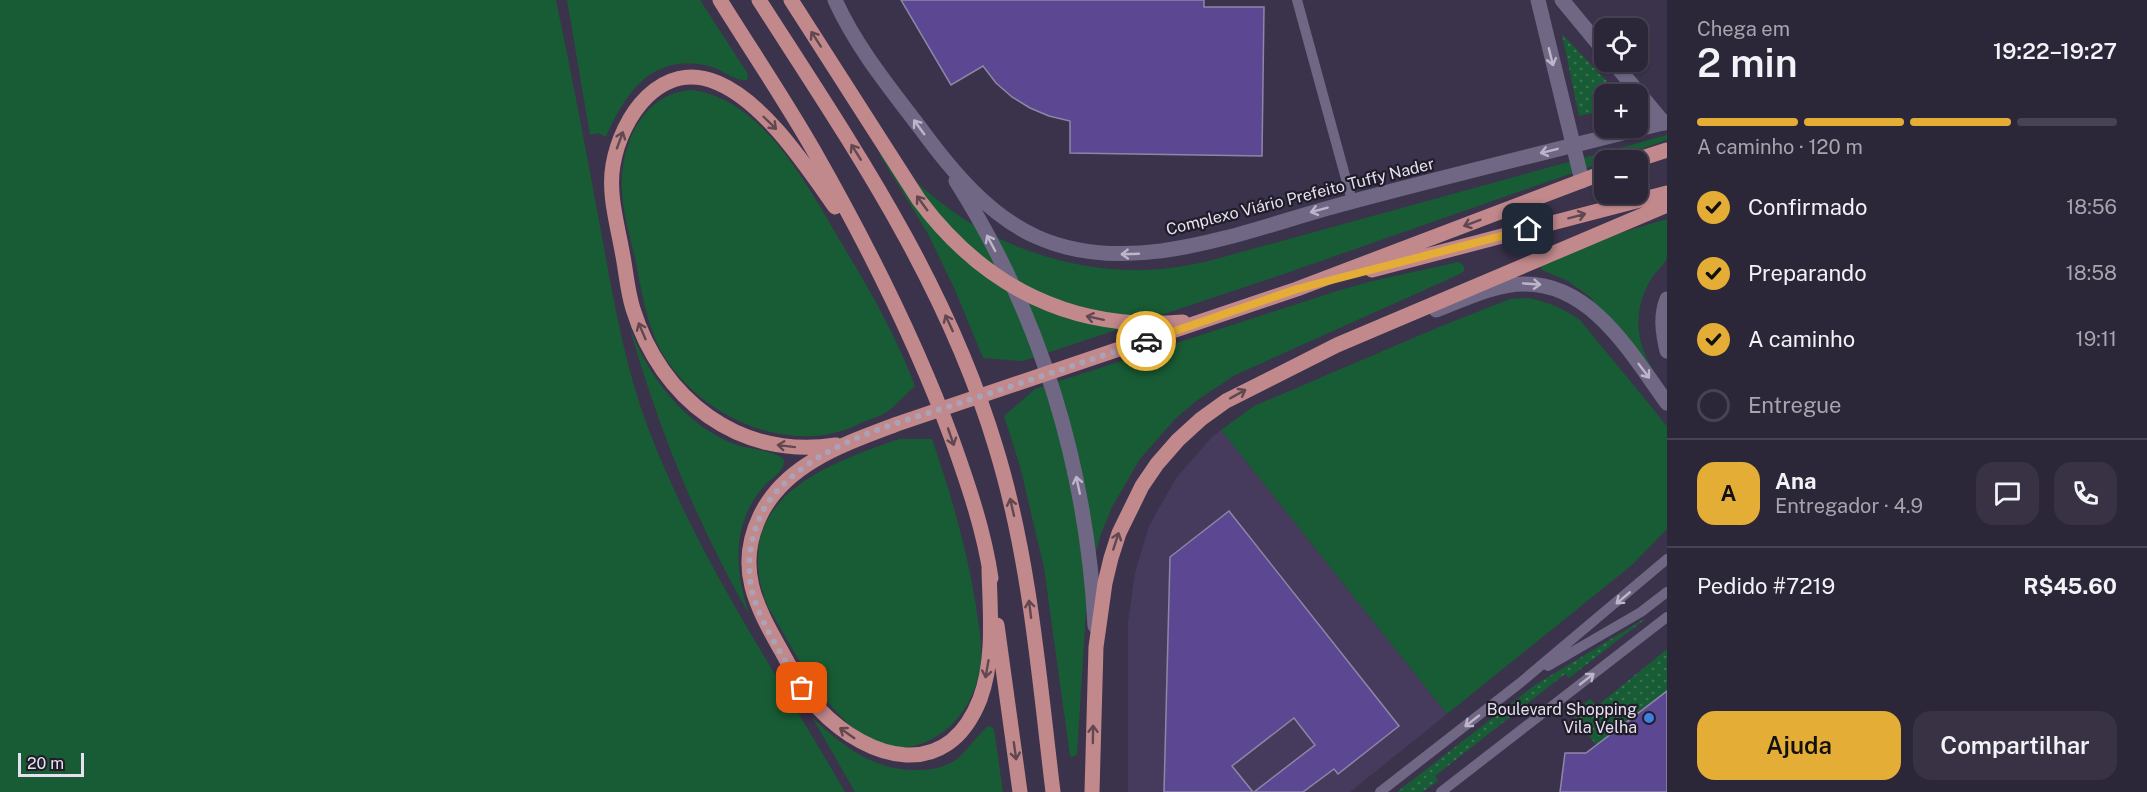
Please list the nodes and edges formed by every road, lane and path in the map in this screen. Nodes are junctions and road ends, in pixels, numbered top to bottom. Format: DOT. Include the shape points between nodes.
graph roads {
  1 [pos="720,0"];
  2 [pos="759,0"];
  3 [pos="790,0"];
  4 [pos="836,0"];
  5 [pos="1297,0"];
  6 [pos="1538,0"];
  7 [pos="1562,0"];
  8 [pos="1594,39"];
  9 [pos="1622,72"];
  10 [pos="1665,122"];
  11 [pos="1573,145"];
  12 [pos="1667,150"];
  13 [pos="939,154"];
  14 [pos="1648,156"];
  15 [pos="1594,176"];
  16 [pos="1582,181"];
  17 [pos="1667,193"];
  18 [pos="1352,201"];
  19 [pos="1667,205"];
  20 [pos="867,250"];
  21 [pos="1297,289"];
  22 [pos="1667,299"];
  23 [pos="1215,317"];
  24 [pos="1337,345"];
  25 [pos="1667,351"];
  26 [pos="1667,403"];
  27 [pos="845,444"];
  28 [pos="1667,559"];
  29 [pos="989,569"];
  30 [pos="1665,598"];
  31 [pos="1667,617"];
  32 [pos="1096,647"];
  33 [pos="1520,683"];
  34 [pos="1020,792"];
  35 [pos="1053,792"];
  36 [pos="1092,792"];
  37 [pos="1380,792"];
  38 [pos="1441,792"];
  1 -- 20 [label="main road" via="813,149"];
  35 -- 2 [label="main road, one-way" via="1024,564 1012,505 977,390 908,238"];
  23 -- 3 [label="main road, one-way" via="1138,324 1086,316 1052,305 992,274 952,240 919,200"];
  13 -- 4 [label="main road, Complexo Viário Prefeito Tuffy Nader, one-way" via="873,65"];
  5 -- 18 [label="lane"];
  6 -- 11 [label="main road, one-way"];
  7 -- 8 [label="main road"];
  9 -- 10 [label="main road"];
  10 -- 11 [label="main road, Complexo Viário Prefeito Tuffy Nader"];
  11 -- 16 [label="main road"];
  11 -- 18 [label="main road, Complexo Viário Prefeito Tuffy Nader, one-way"];
  12 -- 14 [label="main road"];
  18 -- 13 [label="main road, Complexo Viário Prefeito Tuffy Nader, one-way" via="1204,242 1137,254 1111,254 1059,245 1015,225 988,204"];
  32 -- 13 [label="main road, one-way" via="1083,512 1053,389 1011,282"];
  15 -- 16 [label="main road"];
  16 -- 21 [label="main road, one-way"];
  21 -- 17 [label="main road, one-way"];
  19 -- 24 [label="main road"];
  27 -- 20 [label="main road, one-way" via="800,448 777,445 715,422 681,394 652,353 632,307 613,203 612,167 629,119 649,94 674,80 704,79 717,83 753,107 786,140"];
  20 -- 29 [label="main road, one-way" via="941,407 981,527"];
  21 -- 23 [label="main road"];
  22 -- 25 [label="main road" via="1662,333"];
  23 -- 27 [label="main road"];
  24 -- 26 [label="main road, one-way" via="1498,288 1544,285 1565,292 1605,322"];
  32 -- 24 [label="main road, one-way" via="1105,584 1119,533 1142,486 1158,464 1178,440 1226,400"];
  29 -- 27 [label="main road, one-way" via="988,668 980,699 956,736 932,751 903,756 875,750 834,724 802,688 762,618 752,593 749,562 761,514 777,490 813,461"];
  28 -- 33 [label="lane, one-way"];
  29 -- 34 [label="main road, one-way"];
  30 -- 33 [label="lane"];
  38 -- 31 [label="lane, one-way"];
  36 -- 32 [label="main road, one-way"];
  33 -- 37 [label="lane, one-way"];
}
